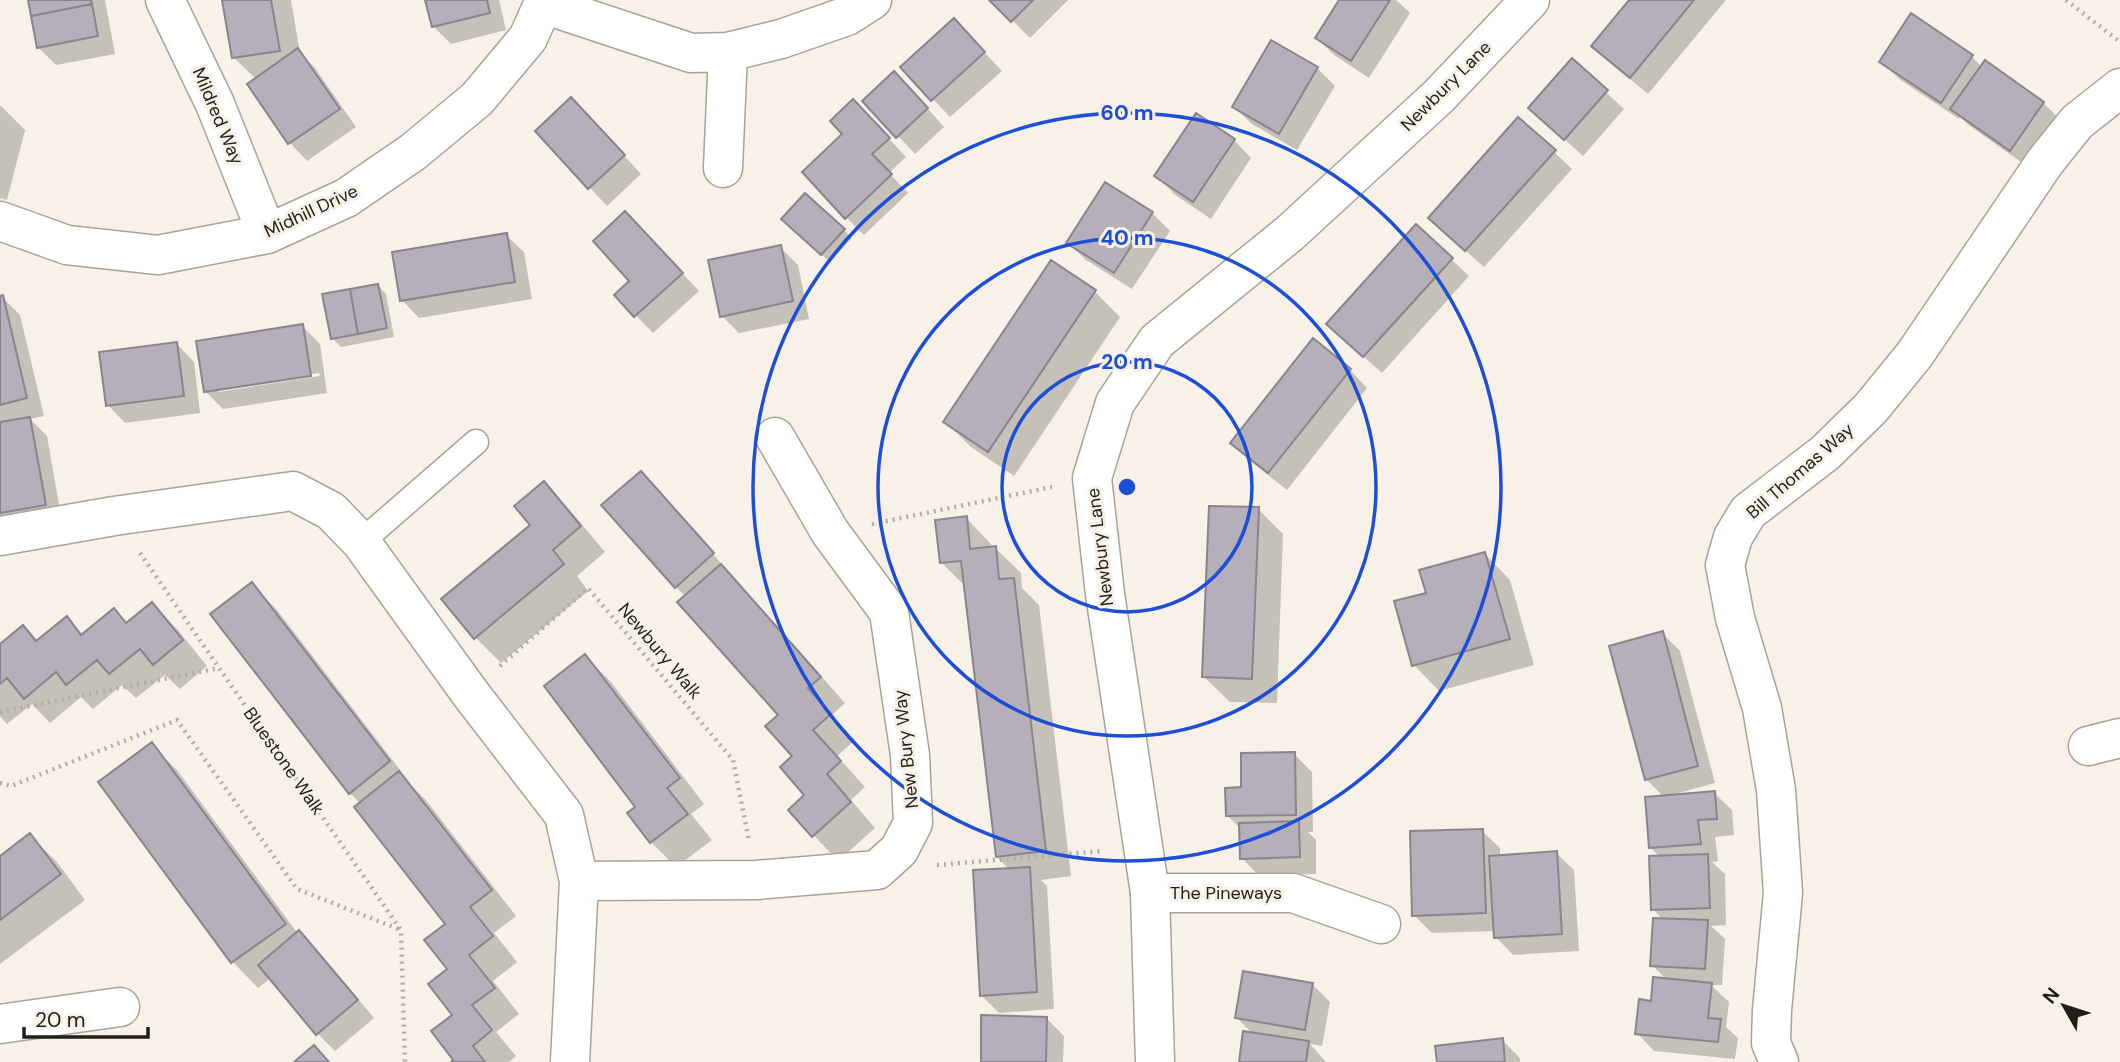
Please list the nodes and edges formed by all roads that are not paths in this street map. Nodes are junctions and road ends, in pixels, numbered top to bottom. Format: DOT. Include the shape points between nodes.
graph roads {
  1 [pos="165,0"];
  2 [pos="872,0"];
  3 [pos="1530,0"];
  4 [pos="544,2"];
  5 [pos="728,52"];
  6 [pos="2120,88"];
  7 [pos="723,168"];
  8 [pos="0,221"];
  9 [pos="267,234"];
  10 [pos="775,437"];
  11 [pos="476,442"];
  12 [pos="0,536"];
  13 [pos="361,542"];
  14 [pos="579,881"];
  15 [pos="1150,893"];
  16 [pos="1381,923"];
  17 [pos="120,1007"];
  18 [pos="0,1024"];
  19 [pos="570,1062"];
  20 [pos="1155,1062"];
  21 [pos="1779,1062"];
  1 -- 9 [label="street, Mildred Way" via="215,104"];
  2 -- 5 [label="street" via="847,16"];
  3 -- 15 [label="street, Newbury Lane" via="1439,96 1300,224 1157,341 1115,403 1092,478"];
  4 -- 5 [label="street" via="691,53"];
  4 -- 9 [label="street, Midhill Drive" via="528,38 477,99 413,152 346,198"];
  5 -- 7 [label="street"];
  6 -- 21 [label="street, Bill Thomas Way" via="2077,122 2045,162 1915,355 1871,408 1825,453 1748,512 1733,537 1725,565 1735,618 1762,708 1776,790 1783,893 1771,1043"];
  8 -- 9 [label="street, Midhill Drive" via="67,245 158,255"];
  10 -- 14 [label="street, New Bury Way" via="830,532 889,612 910,755 913,823 899,850 877,870 756,880"];
  11 -- 13 [label="lane"];
  12 -- 13 [label="street" via="293,491 331,511"];
  13 -- 14 [label="street" via="564,815"];
  14 -- 19 [label="street"];
  15 -- 16 [label="street, The Pineways" via="1293,893"];
  15 -- 20 [label="street, Newbury Lane"];
  17 -- 18 [label="street"];
}
